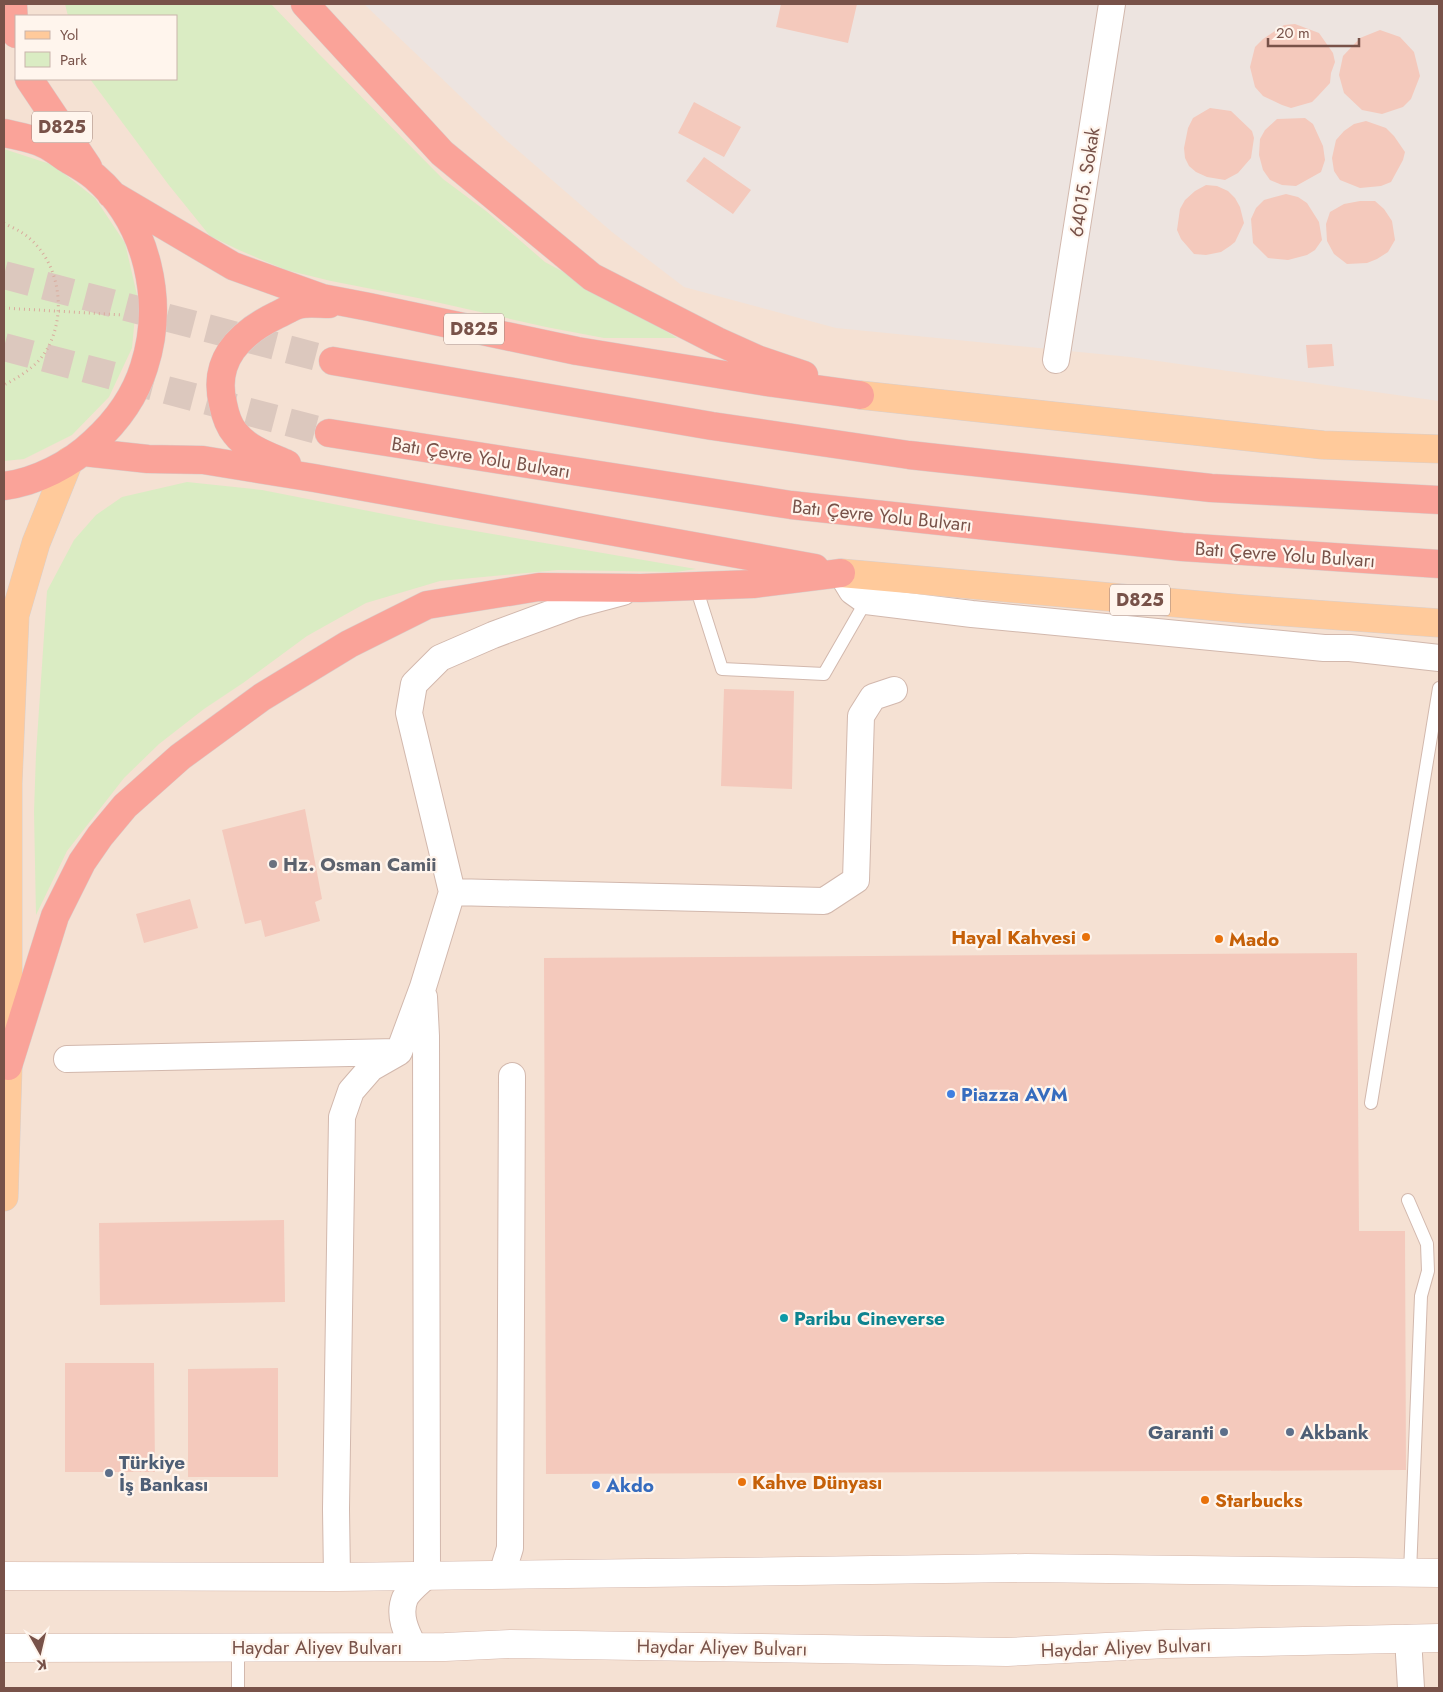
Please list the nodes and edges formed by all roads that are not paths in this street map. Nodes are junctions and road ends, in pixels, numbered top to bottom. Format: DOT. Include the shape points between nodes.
graph roads {
  1 [pos="13,4"];
  2 [pos="304,4"];
  3 [pos="1112,4"];
  4 [pos="15,29"];
  5 [pos="30,80"];
  6 [pos="4,133"];
  7 [pos="103,185"];
  8 [pos="355,304"];
  9 [pos="1056,360"];
  10 [pos="333,361"];
  11 [pos="860,395"];
  12 [pos="329,433"];
  13 [pos="1439,449"];
  14 [pos="76,457"];
  15 [pos="314,478"];
  16 [pos="4,486"];
  17 [pos="1439,500"];
  18 [pos="1439,564"];
  19 [pos="841,573"];
  20 [pos="696,587"];
  21 [pos="641,588"];
  22 [pos="866,601"];
  23 [pos="1439,623"];
  24 [pos="1439,658"];
  25 [pos="1439,688"];
  26 [pos="894,690"];
  27 [pos="452,892"];
  28 [pos="423,987"];
  29 [pos="399,1052"];
  30 [pos="68,1059"];
  31 [pos="8,1066"];
  32 [pos="512,1076"];
  33 [pos="1371,1103"];
  34 [pos="4,1197"];
  35 [pos="1408,1200"];
  36 [pos="1410,1573"];
  37 [pos="1439,1573"];
  38 [pos="502,1574"];
  39 [pos="427,1575"];
  40 [pos="4,1576"];
  41 [pos="337,1577"];
  42 [pos="1408,1638"];
  43 [pos="1439,1638"];
  44 [pos="238,1647"];
  45 [pos="414,1647"];
  46 [pos="4,1648"];
  47 [pos="238,1688"];
  48 [pos="1411,1688"];
  1 -- 4 [label="highway"];
  2 -- 11 [label="highway, D825" via="442,153 592,277 757,359"];
  3 -- 9 [label="street, 64015. Sokak"];
  5 -- 7 [label="highway, D825"];
  6 -- 7 [label="highway" via="44,144"];
  7 -- 8 [label="highway, D825" via="233,266 322,298"];
  7 -- 14 [label="highway" via="118,202 136,232 148,265 153,299 152,334 144,368 129,400 109,428"];
  8 -- 11 [label="highway, D825" via="576,351"];
  8 -- 15 [label="highway" via="299,305 271,318 233,347 222,371 219,385 226,416 234,433 250,447"];
  10 -- 17 [label="highway" via="909,456 1211,488"];
  11 -- 13 [label="main road, D825" via="1323,445"];
  12 -- 18 [label="highway, Batı Çevre Yolu Bulvarı" via="791,505 1182,547"];
  14 -- 15 [label="highway, D825" via="203,460"];
  14 -- 16 [label="highway" via="40,476"];
  14 -- 31 [label="main road" via="36,543 15,615 8,783"];
  15 -- 19 [label="highway, D825"];
  19 -- 20 [label="highway"];
  19 -- 22 [label="street" via="852,590"];
  19 -- 23 [label="main road, D825"];
  20 -- 21 [label="highway"];
  20 -- 22 [label="lane" via="722,669 824,674"];
  21 -- 27 [label="street" via="574,605 493,635 440,658 414,684 409,713"];
  21 -- 31 [label="highway" via="539,587 427,605 349,644 270,692 180,757 125,806 82,862 55,916"];
  22 -- 24 [label="street"];
  25 -- 33 [label="lane"];
  26 -- 27 [label="street" via="872,697 861,716 856,880 824,901"];
  27 -- 28 [label="street"];
  28 -- 29 [label="street"];
  28 -- 39 [label="street" via="426,1036"];
  29 -- 30 [label="street"];
  29 -- 41 [label="street" via="371,1068 350,1091 342,1116"];
  31 -- 34 [label="main road"];
  32 -- 38 [label="street" via="510,1548"];
  35 -- 36 [label="lane" via="1427,1244 1428,1271 1422,1296"];
  36 -- 37 [label="main road"];
  36 -- 38 [label="main road" via="1016,1568"];
  38 -- 39 [label="main road"];
  39 -- 41 [label="main road"];
  39 -- 45 [label="street" via="406,1597 405,1629"];
  40 -- 41 [label="main road"];
  42 -- 43 [label="main road, Haydar Aliyev Bulvarı"];
  42 -- 45 [label="main road, Haydar Aliyev Bulvarı" via="1007,1652 511,1644"];
  42 -- 48 [label="street"];
  44 -- 45 [label="main road, Haydar Aliyev Bulvarı"];
  44 -- 46 [label="main road, Haydar Aliyev Bulvarı"];
  44 -- 47 [label="lane"];
}
